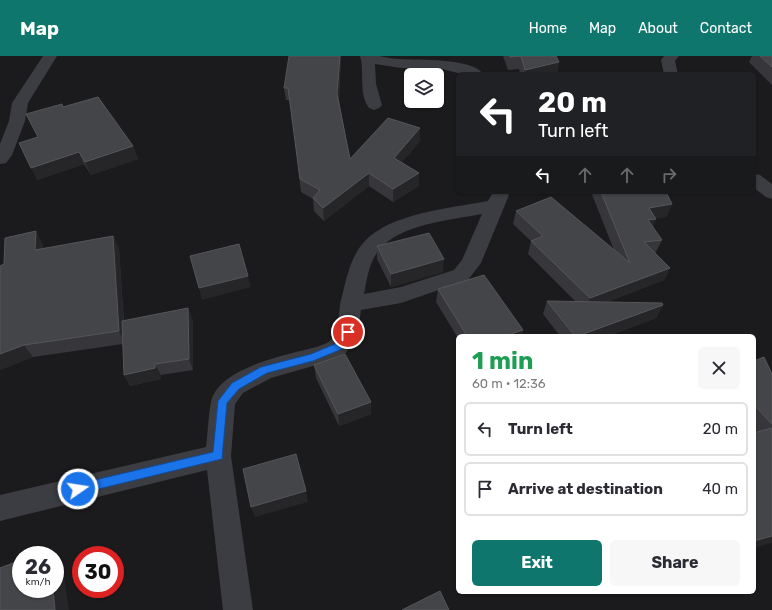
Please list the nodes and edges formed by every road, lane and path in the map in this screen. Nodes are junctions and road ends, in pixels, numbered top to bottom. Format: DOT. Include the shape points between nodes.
graph roads {
  1 [pos="50,56"];
  2 [pos="672,56"];
  3 [pos="367,57"];
  4 [pos="470,72"];
  5 [pos="671,72"];
  6 [pos="374,105"];
  7 [pos="0,159"];
  8 [pos="756,181"];
  9 [pos="772,193"];
  10 [pos="499,199"];
  11 [pos="351,304"];
  12 [pos="218,456"];
  13 [pos="0,508"];
  14 [pos="238,610"];
  1 -- 7 [label="street" via="20,103 17,121 4,155"];
  2 -- 5 [label="street" via="668,60"];
  3 -- 4 [label="street" via="381,62 451,66"];
  3 -- 6 [label="street"];
  8 -- 9 [label="street"];
  10 -- 11 [label="street" via="471,263 460,275 434,286"];
  10 -- 11 [label="street" via="411,223 384,234 370,247 359,269"];
  11 -- 12 [label="street" via="348,332 338,347 313,357 264,370 235,386 223,401"];
  12 -- 13 [label="street"];
  12 -- 14 [label="street"];
}
